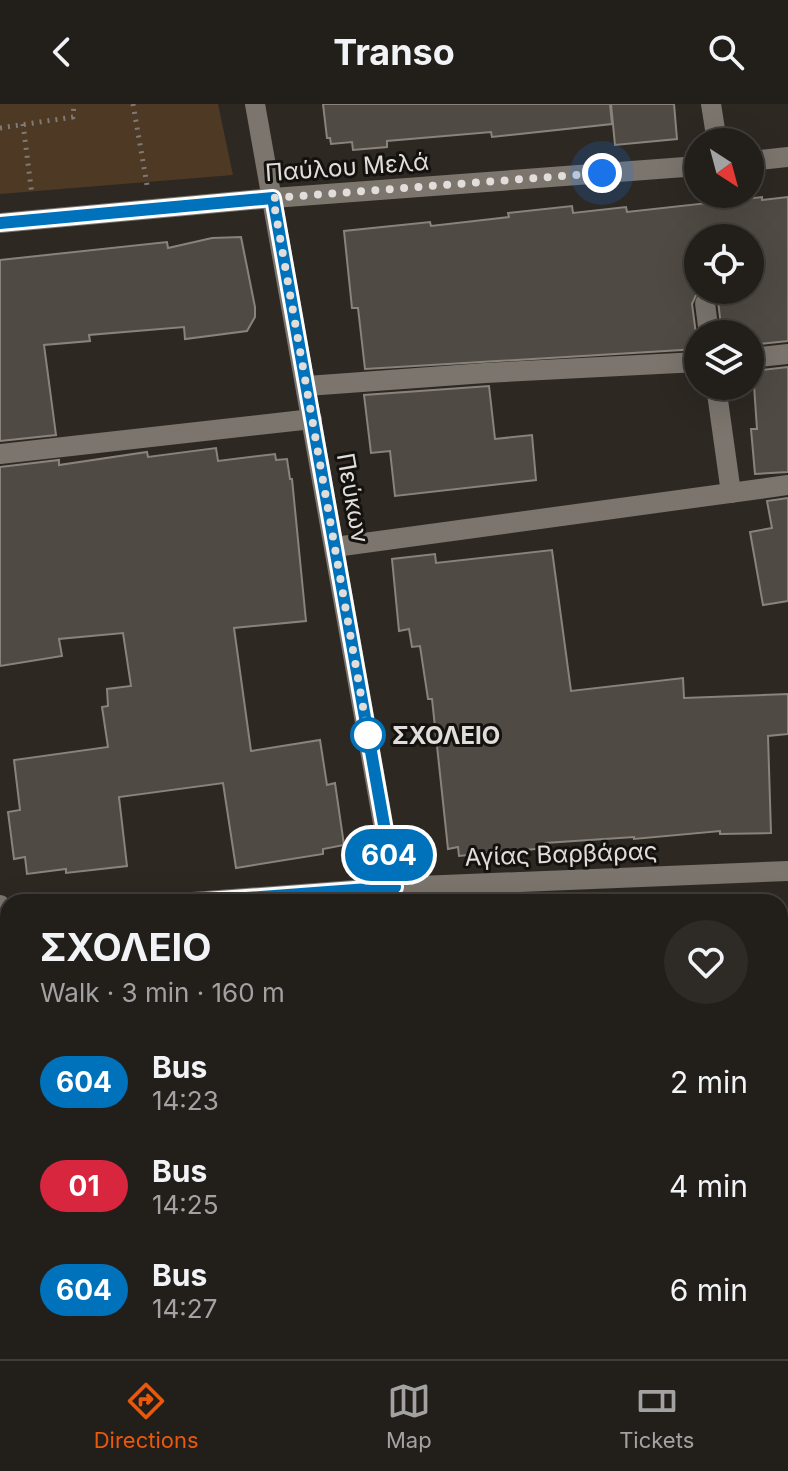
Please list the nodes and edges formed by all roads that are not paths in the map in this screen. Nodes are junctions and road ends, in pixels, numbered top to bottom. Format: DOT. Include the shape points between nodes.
graph roads {
  1 [pos="255,104"];
  2 [pos="711,104"];
  3 [pos="715,128"];
  4 [pos="788,157"];
  5 [pos="764,160"];
  6 [pos="684,167"];
  7 [pos="273,198"];
  8 [pos="0,223"];
  9 [pos="788,354"];
  10 [pos="764,357"];
  11 [pos="684,363"];
  12 [pos="307,386"];
  13 [pos="718,400"];
  14 [pos="312,419"];
  15 [pos="0,454"];
  16 [pos="788,485"];
  17 [pos="731,493"];
  18 [pos="335,547"];
  19 [pos="788,871"];
  20 [pos="396,894"];
  1 -- 7 [label="street, Πεύκων"];
  2 -- 3 [label="street"];
  4 -- 5 [label="street"];
  6 -- 7 [label="street, Παύλου Μελά"];
  7 -- 8 [label="street, Παύλου Μελά"];
  7 -- 12 [label="street, Πεύκων"];
  9 -- 10 [label="street"];
  11 -- 12 [label="street"];
  12 -- 14 [label="street, Πεύκων"];
  13 -- 17 [label="street"];
  14 -- 15 [label="street"];
  14 -- 18 [label="street, Πεύκων"];
  16 -- 17 [label="street"];
  17 -- 18 [label="street"];
  18 -- 20 [label="street, Πεύκων"];
  19 -- 20 [label="street, Αγίας Βαρβάρας"];
}
